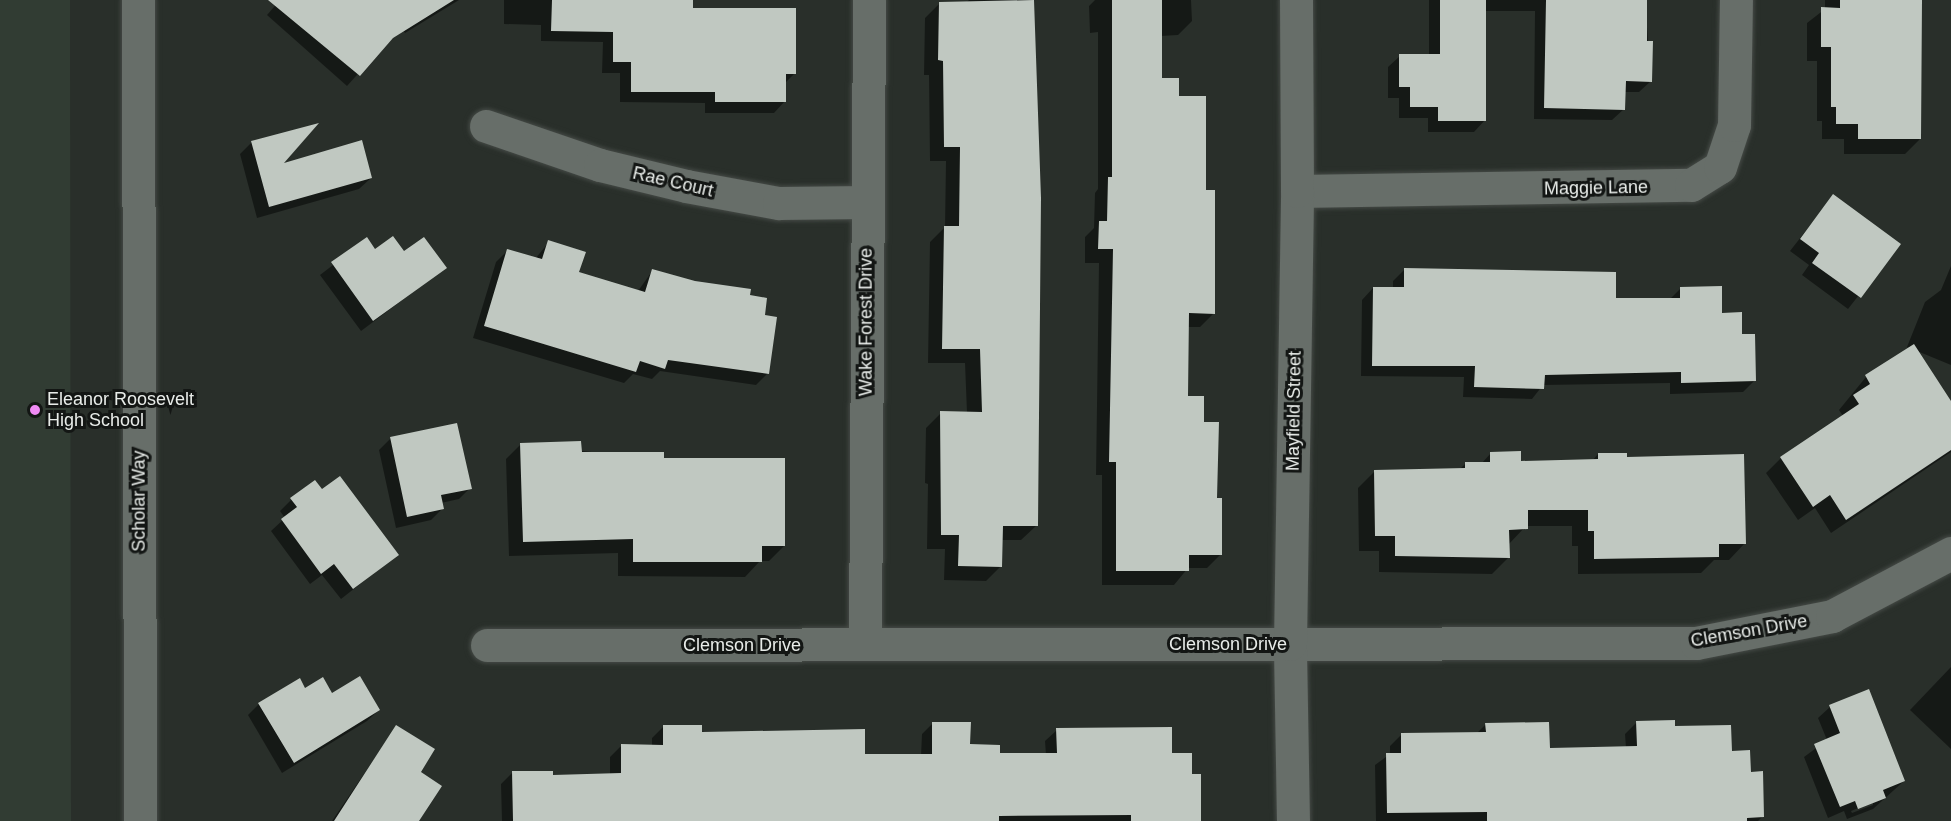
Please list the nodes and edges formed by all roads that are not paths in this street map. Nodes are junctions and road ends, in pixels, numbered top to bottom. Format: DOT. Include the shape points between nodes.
graph roads {
  1 [pos="138,0"];
  2 [pos="869,0"];
  3 [pos="1296,0"];
  4 [pos="1736,0"];
  5 [pos="486,126"];
  6 [pos="1298,191"];
  7 [pos="866,202"];
  8 [pos="1951,553"];
  9 [pos="487,645"];
  10 [pos="865,645"];
  11 [pos="1290,645"];
  12 [pos="140,821"];
  13 [pos="1293,821"];
  1 -- 12 [label="street, Scholar Way"];
  2 -- 7 [label="street, Wake Forest Drive"];
  3 -- 6 [label="street, Mayfield Street"];
  4 -- 6 [label="street, Maggie Lane" via="1734,125 1720,167 1691,185"];
  5 -- 7 [label="street, Rae Court" via="600,165 687,186 779,203"];
  6 -- 11 [label="street, Mayfield Street"];
  7 -- 10 [label="street, Wake Forest Drive"];
  8 -- 11 [label="street, Clemson Drive" via="1832,616 1696,643"];
  9 -- 10 [label="street, Clemson Drive"];
  10 -- 11 [label="street, Clemson Drive"];
  11 -- 13 [label="street, Mayfield Street"];
}
